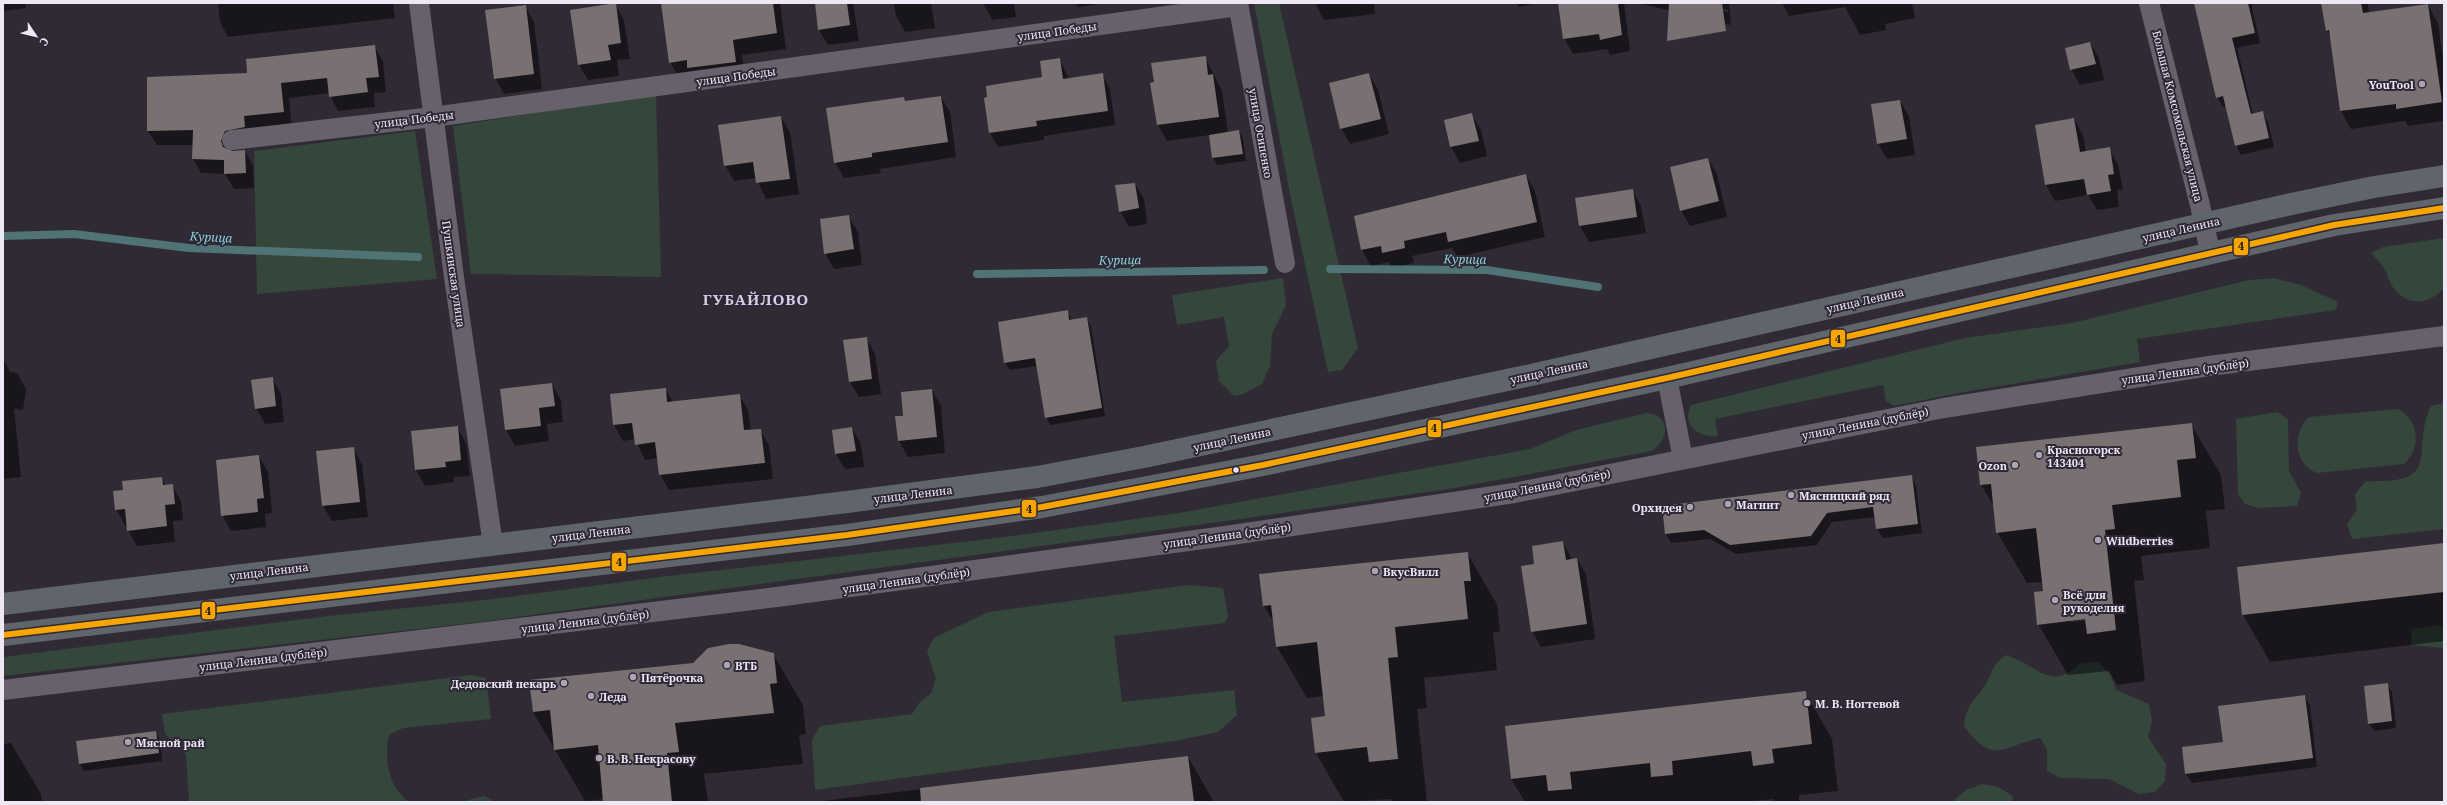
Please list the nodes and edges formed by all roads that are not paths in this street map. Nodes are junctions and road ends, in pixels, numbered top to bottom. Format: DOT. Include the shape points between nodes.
graph roads {
  1 [pos="418,3"];
  2 [pos="2149,3"];
  3 [pos="1238,5"];
  4 [pos="433,117"];
  5 [pos="232,140"];
  6 [pos="2444,176"];
  7 [pos="2444,208"];
  8 [pos="2204,224"];
  9 [pos="2210,252"];
  10 [pos="1285,263"];
  11 [pos="2444,336"];
  12 [pos="1667,378"];
  13 [pos="1683,459"];
  14 [pos="493,545"];
  15 [pos="3,604"];
  16 [pos="3,635"];
  17 [pos="3,690"];
  1 -- 4 [label="street, Пушкинская улица"];
  2 -- 8 [label="street, Большая Комсомольская улица"];
  3 -- 4 [label="street, улица Победы"];
  3 -- 10 [label="street, улица Осипенко"];
  4 -- 5 [label="street, улица Победы"];
  4 -- 14 [label="street, Пушкинская улица"];
  6 -- 8 [label="main road, улица Ленина" via="2374,187"];
  7 -- 9 [label="main road" via="2334,225"];
  8 -- 9 [label="street, Большая Комсомольская улица"];
  8 -- 14 [label="main road, улица Ленина" via="1532,375 1144,457 989,484"];
  9 -- 12 [label="main road"];
  11 -- 13 [label="street, улица Ленина (дублёр)" via="2209,366 1944,408"];
  12 -- 13 [label="street"];
  12 -- 16 [label="main road" via="1149,488 993,515"];
  13 -- 17 [label="street, улица Ленина (дублёр)" via="1492,496 1092,554 770,598"];
  14 -- 15 [label="main road, улица Ленина"];
}
